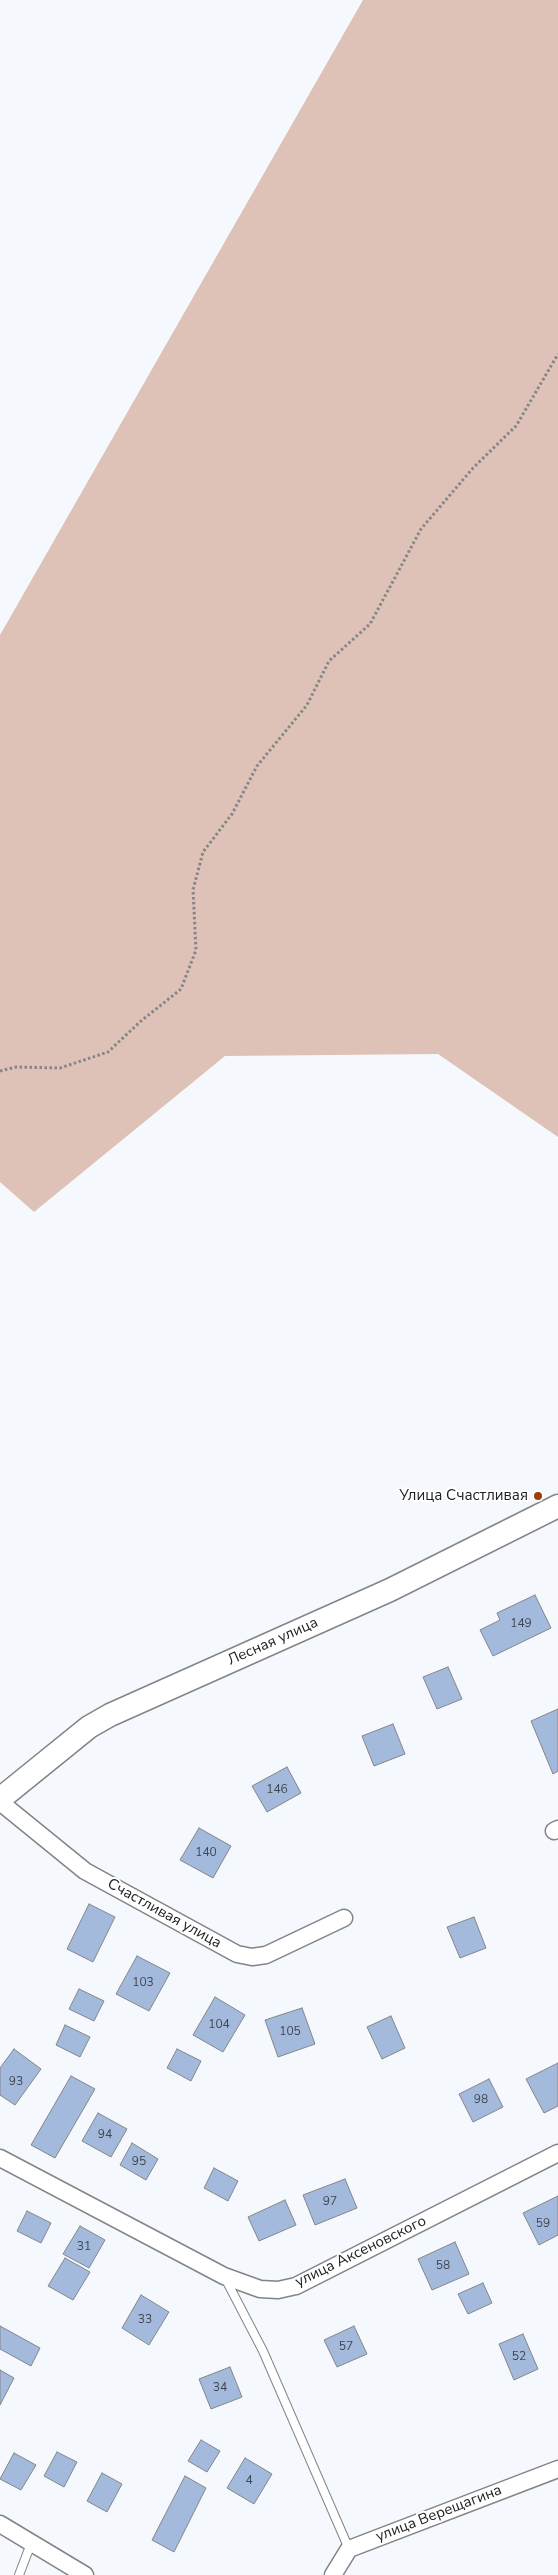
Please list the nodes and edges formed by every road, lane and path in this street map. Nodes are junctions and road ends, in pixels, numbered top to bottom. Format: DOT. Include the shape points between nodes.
graph roads {
  1 [pos="558,354"];
  2 [pos="0,1071"];
  3 [pos="558,1506"];
  4 [pos="0,1800"];
  5 [pos="344,1918"];
  6 [pos="558,2153"];
  7 [pos="0,2158"];
  8 [pos="224,2276"];
  9 [pos="558,2469"];
  10 [pos="0,2524"];
  11 [pos="32,2542"];
  12 [pos="349,2549"];
  13 [pos="19,2575"];
  14 [pos="85,2575"];
  15 [pos="332,2575"];
  1 -- 2 [label="path" via="516,426 473,468 420,529 370,624 329,661 307,705 257,766 232,814 204,852 193,890 196,950 181,989 108,1052 60,1068 16,1067"];
  3 -- 4 [label="main road, Лесная улица" via="390,1590 110,1715 89,1727"];
  4 -- 5 [label="street, Счастливая улица" via="85,1871 237,1954 266,1955"];
  6 -- 8 [label="street, улица Аксеновского" via="296,2286 260,2290"];
  7 -- 8 [label="street, улица Аксеновского"];
  8 -- 12 [label="lane" via="263,2351"];
  9 -- 12 [label="street, улица Верещагина"];
  10 -- 11 [label="street"];
  11 -- 13 [label="lane"];
  11 -- 14 [label="street"];
  12 -- 15 [label="street"];
}
